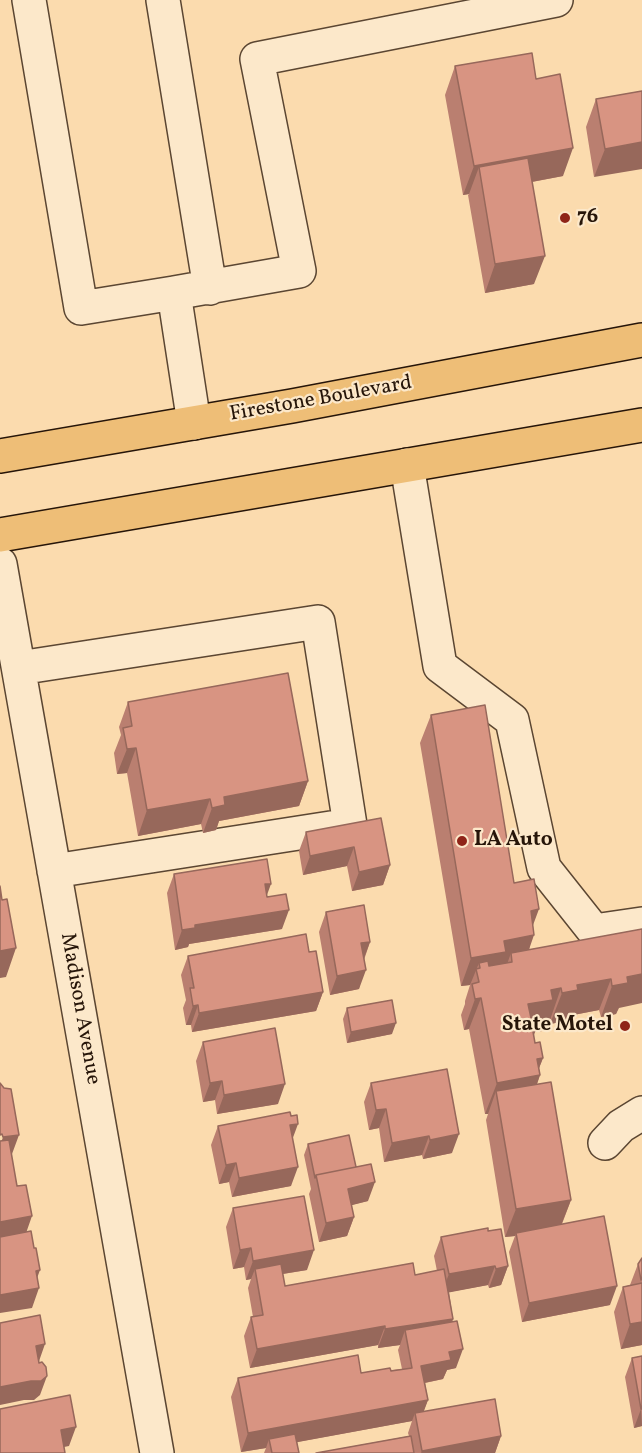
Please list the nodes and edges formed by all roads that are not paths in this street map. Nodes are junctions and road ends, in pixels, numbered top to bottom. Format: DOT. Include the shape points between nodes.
graph roads {
  1 [pos="29,0"];
  2 [pos="163,0"];
  3 [pos="550,0"];
  4 [pos="210,288"];
  5 [pos="174,294"];
  6 [pos="642,340"];
  7 [pos="194,423"];
  8 [pos="642,425"];
  9 [pos="0,456"];
  10 [pos="407,465"];
  11 [pos="0,535"];
  12 [pos="0,564"];
  13 [pos="19,668"];
  14 [pos="54,871"];
  15 [pos="642,924"];
  16 [pos="642,1113"];
  17 [pos="606,1143"];
  18 [pos="157,1453"];
  1 -- 5 [label="street" via="81,308"];
  2 -- 4 [label="street"];
  3 -- 4 [label="street" via="257,59 299,271"];
  4 -- 5 [label="street"];
  5 -- 7 [label="street"];
  6 -- 7 [label="main road, Firestone Boulevard"];
  7 -- 9 [label="main road, Firestone Boulevard"];
  8 -- 10 [label="main road"];
  10 -- 11 [label="main road"];
  10 -- 15 [label="street" via="440,666 512,720 544,868 594,931"];
  12 -- 13 [label="street, Madison Avenue"];
  13 -- 14 [label="street, Madison Avenue"];
  13 -- 14 [label="street" via="318,622 350,825"];
  14 -- 18 [label="street, Madison Avenue"];
  16 -- 17 [label="street" via="621,1126"];
}
